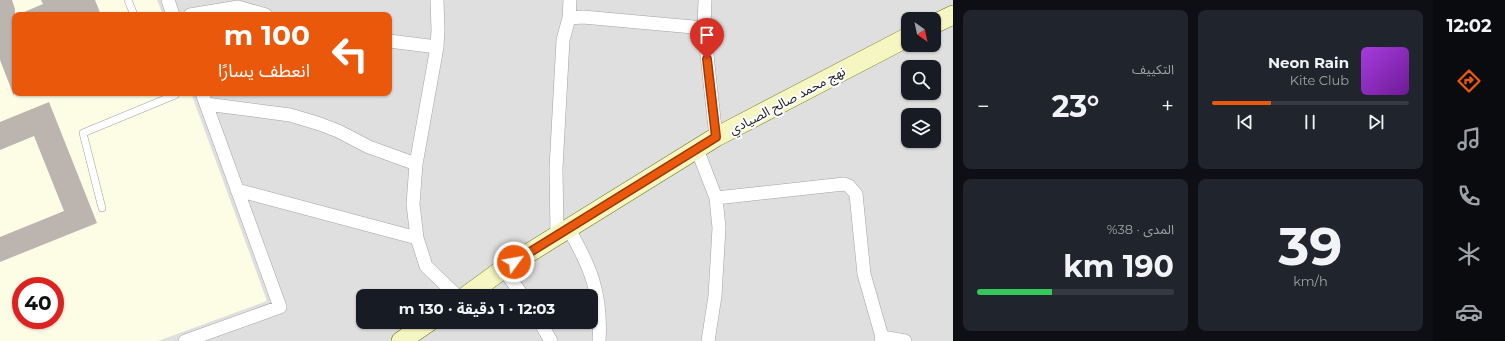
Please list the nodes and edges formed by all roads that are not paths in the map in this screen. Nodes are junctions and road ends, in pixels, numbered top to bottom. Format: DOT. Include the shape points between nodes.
graph roads {
  1 [pos="128,0"];
  2 [pos="168,0"];
  3 [pos="437,0"];
  4 [pos="570,0"];
  5 [pos="705,0"];
  6 [pos="238,4"];
  7 [pos="133,12"];
  8 [pos="172,12"];
  9 [pos="203,12"];
  10 [pos="258,12"];
  11 [pos="953,15"];
  12 [pos="569,18"];
  13 [pos="941,21"];
  14 [pos="704,28"];
  15 [pos="392,41"];
  16 [pos="901,41"];
  17 [pos="437,47"];
  18 [pos="173,96"];
  19 [pos="204,98"];
  20 [pos="716,137"];
  21 [pos="697,149"];
  22 [pos="416,164"];
  23 [pos="237,190"];
  24 [pos="716,198"];
  25 [pos="102,208"];
  26 [pos="562,232"];
  27 [pos="417,238"];
  28 [pos="503,269"];
  29 [pos="451,289"];
  30 [pos="476,289"];
  31 [pos="518,289"];
  32 [pos="419,329"];
  33 [pos="544,329"];
  34 [pos="881,339"];
  35 [pos="184,341"];
  36 [pos="402,341"];
  37 [pos="551,341"];
  38 [pos="599,341"];
  39 [pos="708,341"];
  40 [pos="905,341"];
  1 -- 7 [label="lane"];
  2 -- 8 [label="street"];
  3 -- 17 [label="street"];
  4 -- 12 [label="street"];
  5 -- 14 [label="street"];
  6 -- 9 [label="street"];
  6 -- 10 [label="street"];
  11 -- 13 [label="street"];
  12 -- 14 [label="street" via="583,17"];
  12 -- 26 [label="street" via="563,40 556,168"];
  14 -- 20 [label="street"];
  15 -- 17 [label="street"];
  16 -- 20 [label="street, نهج محمد صالح الصيادي"];
  17 -- 22 [label="street"];
  18 -- 25 [label="lane" via="83,133"];
  19 -- 22 [label="street" via="290,115 320,124 369,147"];
  19 -- 23 [label="street"];
  20 -- 21 [label="street, نهج محمد صالح الصيادي"];
  21 -- 24 [label="street"];
  21 -- 26 [label="street, نهج محمد صالح الصيادي"];
  22 -- 27 [label="street" via="413,204"];
  23 -- 27 [label="street"];
  23 -- 35 [label="street" via="280,306"];
  24 -- 34 [label="street" via="844,184 849,186 856,194 864,274"];
  24 -- 39 [label="street" via="720,228 718,264"];
  26 -- 28 [label="street, نهج محمد صالح الصيادي"];
  26 -- 38 [label="street" via="582,252 592,274 599,303"];
  27 -- 29 [label="street" via="426,266"];
  28 -- 30 [label="street, نهج محمد صالح الصيادي"];
  28 -- 31 [label="street"];
  32 -- 36 [label="street"];
  33 -- 37 [label="street"];
  34 -- 40 [label="street"];
}
